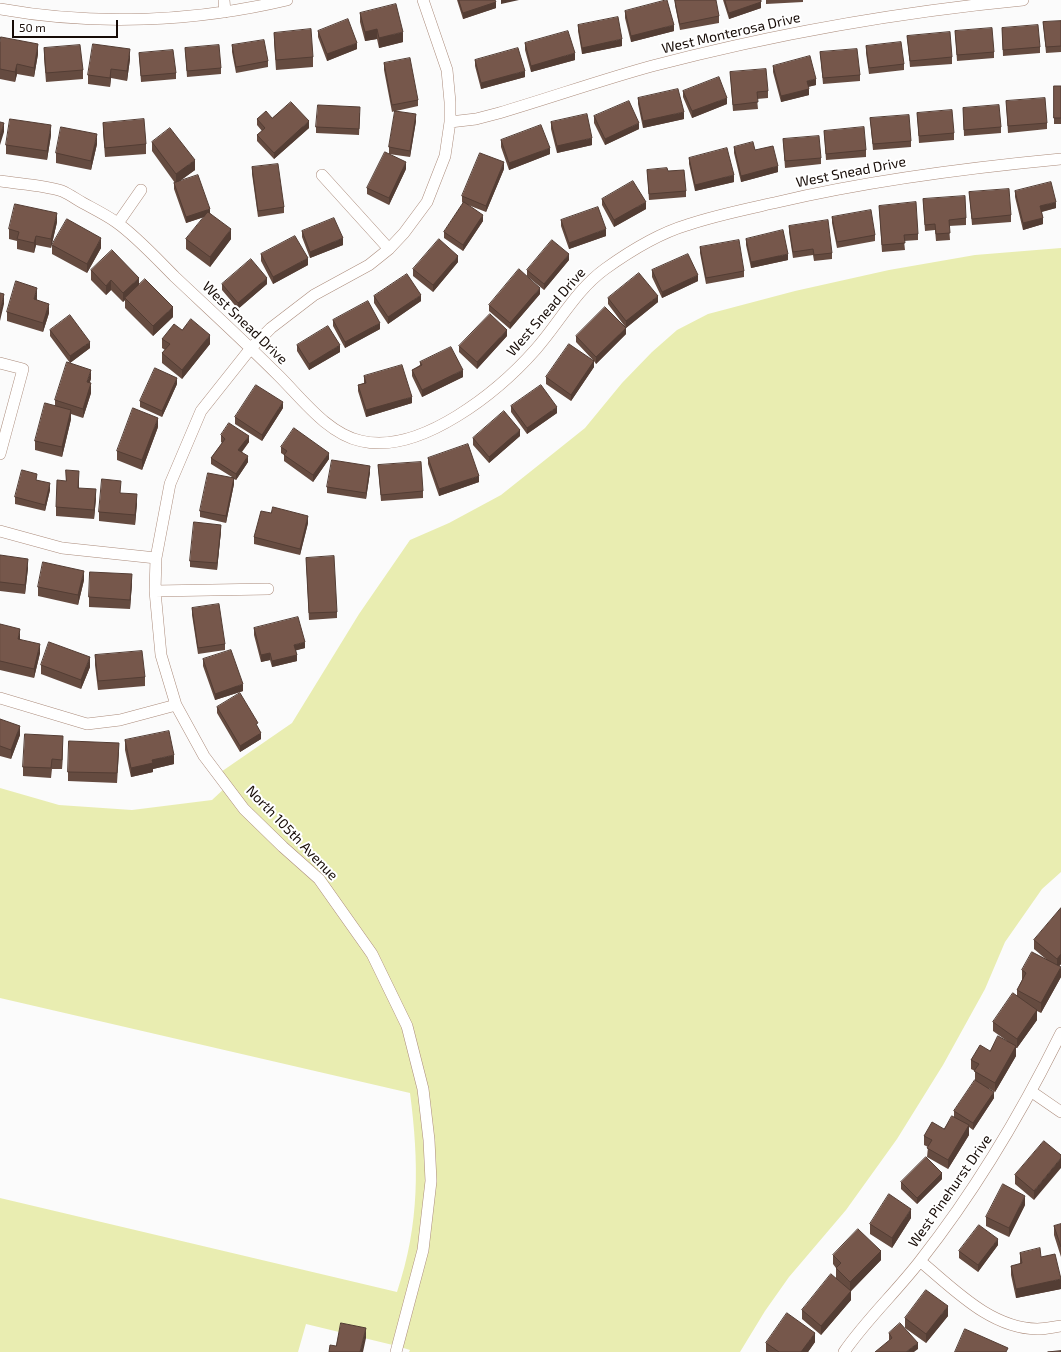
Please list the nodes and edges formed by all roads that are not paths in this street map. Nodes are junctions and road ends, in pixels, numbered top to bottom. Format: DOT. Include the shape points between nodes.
graph roads {
  1 [pos="224,0"];
  2 [pos="287,0"];
  3 [pos="423,0"];
  4 [pos="1023,0"];
  5 [pos="0,9"];
  6 [pos="225,12"];
  7 [pos="450,122"];
  8 [pos="1061,159"];
  9 [pos="322,175"];
  10 [pos="0,181"];
  11 [pos="141,190"];
  12 [pos="118,223"];
  13 [pos="389,249"];
  14 [pos="250,348"];
  15 [pos="0,363"];
  16 [pos="0,454"];
  17 [pos="0,531"];
  18 [pos="156,558"];
  19 [pos="268,589"];
  20 [pos="155,591"];
  21 [pos="0,698"];
  22 [pos="176,705"];
  23 [pos="1061,1033"];
  24 [pos="1032,1092"];
  25 [pos="1061,1112"];
  26 [pos="920,1261"];
  27 [pos="1061,1326"];
  28 [pos="396,1352"];
  29 [pos="844,1352"];
  1 -- 6 [label="street"];
  2 -- 6 [label="street"];
  3 -- 7 [label="street, North 105th Avenue" via="447,70"];
  4 -- 7 [label="street, West Monterosa Drive" via="930,10 793,34 652,66 499,113"];
  5 -- 6 [label="street" via="64,17 114,19"];
  7 -- 13 [label="street, North 105th Avenue" via="445,156 427,202 412,224"];
  8 -- 14 [label="street, West Snead Drive" via="906,176 804,196 685,225 625,255 599,273 536,349 482,398 449,421 428,432 400,441 364,442 341,433 326,422"];
  9 -- 13 [label="street"];
  10 -- 12 [label="street, West Snead Drive" via="62,191"];
  11 -- 12 [label="street"];
  12 -- 14 [label="street, West Snead Drive"];
  13 -- 14 [label="street, North 105th Avenue" via="369,265 314,295"];
  14 -- 18 [label="street, North 105th Avenue" via="201,411 170,484"];
  15 -- 16 [label="street" via="23,369"];
  17 -- 18 [label="street" via="62,548"];
  18 -- 20 [label="street, North 105th Avenue"];
  19 -- 20 [label="street"];
  20 -- 22 [label="street, North 105th Avenue" via="161,655"];
  21 -- 22 [label="street" via="87,724 120,720"];
  22 -- 28 [label="street, North 105th Avenue" via="204,756 244,808 319,879 346,914 372,954 407,1026 424,1096 431,1181 423,1250"];
  23 -- 24 [label="street, West Pinehurst Drive"];
  24 -- 25 [label="street"];
  24 -- 26 [label="street, West Pinehurst Drive" via="988,1167"];
  26 -- 27 [label="street" via="976,1307 1007,1324 1036,1329"];
  26 -- 29 [label="street, West Pinehurst Drive"];
}
